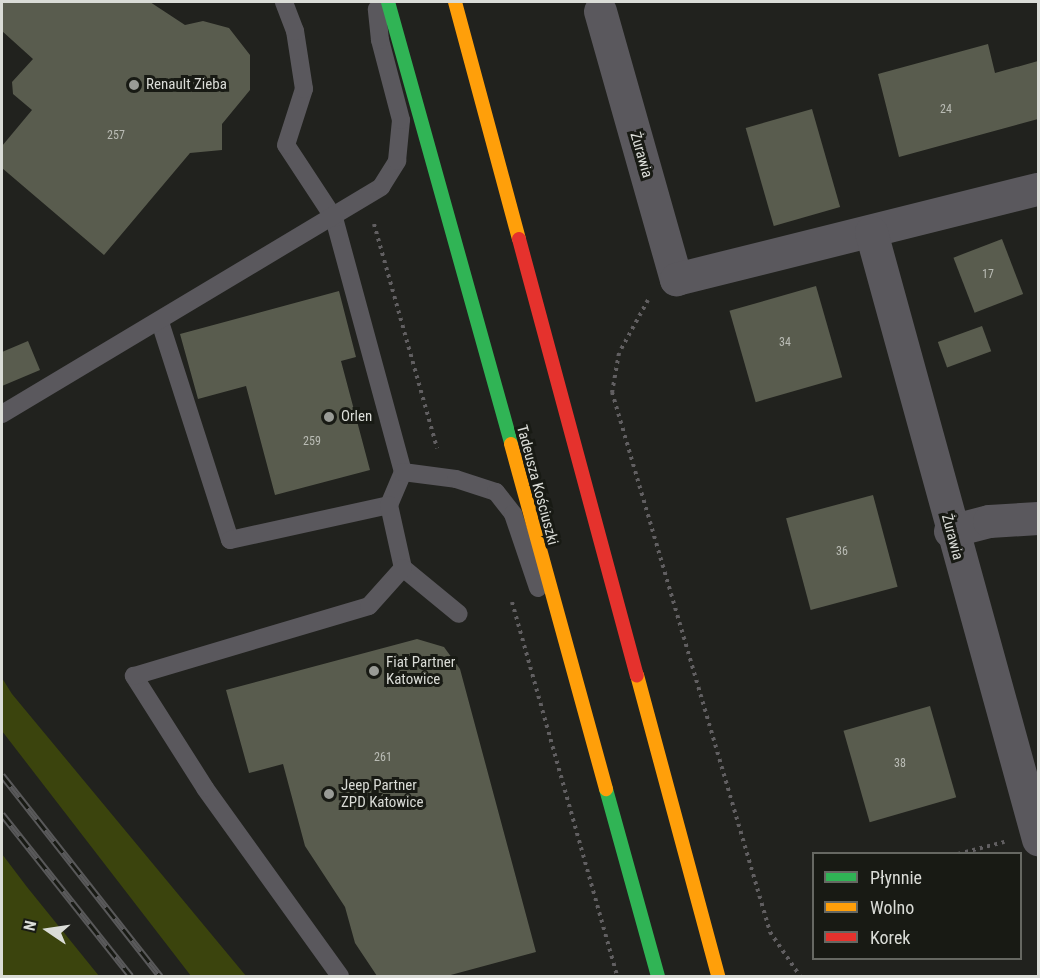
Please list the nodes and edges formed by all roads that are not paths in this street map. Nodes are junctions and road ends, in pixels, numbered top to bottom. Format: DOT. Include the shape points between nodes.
graph roads {
  1 [pos="284,2"];
  2 [pos="377,2"];
  3 [pos="388,2"];
  4 [pos="455,2"];
  5 [pos="600,11"];
  6 [pos="1038,189"];
  7 [pos="334,218"];
  8 [pos="872,232"];
  9 [pos="160,322"];
  10 [pos="2,414"];
  11 [pos="403,471"];
  12 [pos="389,505"];
  13 [pos="1038,518"];
  14 [pos="950,531"];
  15 [pos="403,568"];
  16 [pos="459,614"];
  17 [pos="562,642"];
  18 [pos="1038,836"];
  19 [pos="340,976"];
  20 [pos="658,976"];
  21 [pos="718,976"];
  1 -- 7 [label="lane" via="295,31 304,89 286,145"];
  2 -- 7 [label="lane" via="380,40 401,120 397,160 381,187"];
  3 -- 17 [label="main road, Tadeusza Kościuszki"];
  4 -- 21 [label="main road"];
  5 -- 8 [label="street, Żurawia" via="676,279"];
  6 -- 8 [label="street, Żurawia"];
  7 -- 9 [label="lane"];
  7 -- 11 [label="lane"];
  8 -- 14 [label="street, Żurawia"];
  9 -- 10 [label="lane"];
  9 -- 12 [label="lane" via="230,540"];
  11 -- 12 [label="lane"];
  11 -- 17 [label="lane" via="456,479 496,492 513,514 527,565"];
  12 -- 15 [label="lane"];
  13 -- 14 [label="street" via="989,520"];
  14 -- 18 [label="street, Żurawia"];
  15 -- 16 [label="lane"];
  15 -- 19 [label="lane" via="369,606 134,676 205,788"];
  17 -- 20 [label="main road, Tadeusza Kościuszki"];
}
